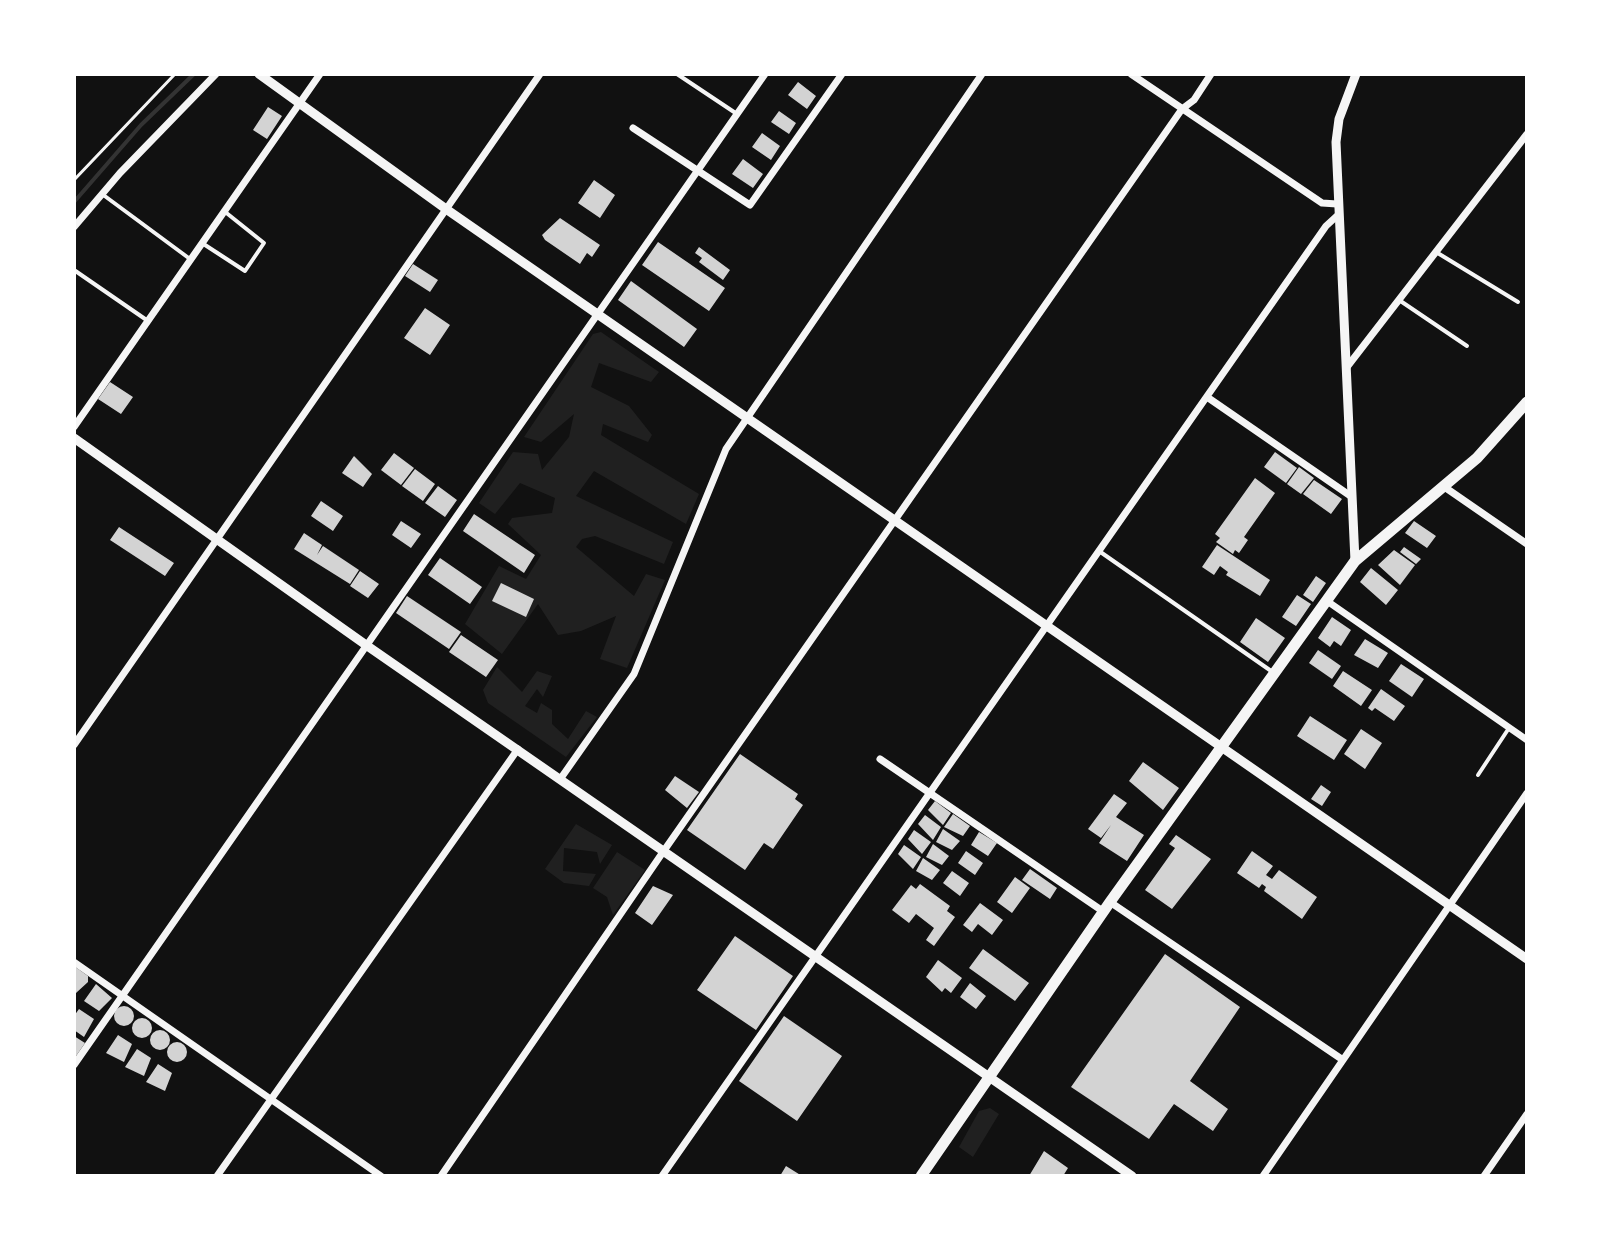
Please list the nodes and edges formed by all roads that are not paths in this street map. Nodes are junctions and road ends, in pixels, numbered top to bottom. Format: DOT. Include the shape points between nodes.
graph roads {
  1 [pos="216,74"];
  2 [pos="259,74"];
  3 [pos="320,74"];
  4 [pos="540,74"];
  5 [pos="677,74"];
  6 [pos="765,74"];
  7 [pos="842,74"];
  8 [pos="982,74"];
  9 [pos="1131,74"];
  10 [pos="1211,74"];
  11 [pos="1356,74"];
  12 [pos="299,104"];
  13 [pos="1182,109"];
  14 [pos="737,114"];
  15 [pos="633,128"];
  16 [pos="1527,134"];
  17 [pos="697,171"];
  18 [pos="102,194"];
  19 [pos="446,209"];
  20 [pos="1338,210"];
  21 [pos="224,211"];
  22 [pos="74,227"];
  23 [pos="202,243"];
  24 [pos="1436,252"];
  25 [pos="190,260"];
  26 [pos="74,270"];
  27 [pos="1399,300"];
  28 [pos="1518,302"];
  29 [pos="601,314"];
  30 [pos="148,321"];
  31 [pos="1467,346"];
  32 [pos="1347,367"];
  33 [pos="1207,397"];
  34 [pos="1527,402"];
  35 [pos="747,417"];
  36 [pos="74,427"];
  37 [pos="74,438"];
  38 [pos="1443,486"];
  39 [pos="1352,497"];
  40 [pos="896,522"];
  41 [pos="218,540"];
  42 [pos="1527,544"];
  43 [pos="1099,551"];
  44 [pos="1355,561"];
  45 [pos="1327,601"];
  46 [pos="1047,626"];
  47 [pos="366,645"];
  48 [pos="1274,673"];
  49 [pos="1509,728"];
  50 [pos="1527,740"];
  51 [pos="74,745"];
  52 [pos="1221,746"];
  53 [pos="518,749"];
  54 [pos="880,759"];
  55 [pos="1478,775"];
  56 [pos="561,778"];
  57 [pos="930,791"];
  58 [pos="1527,793"];
  59 [pos="663,852"];
  60 [pos="1450,905"];
  61 [pos="1107,907"];
  62 [pos="815,956"];
  63 [pos="1527,959"];
  64 [pos="74,962"];
  65 [pos="123,996"];
  66 [pos="1343,1060"];
  67 [pos="74,1065"];
  68 [pos="988,1075"];
  69 [pos="271,1097"];
  70 [pos="1527,1114"];
  71 [pos="217,1176"];
  72 [pos="381,1176"];
  73 [pos="441,1176"];
  74 [pos="662,1176"];
  75 [pos="921,1176"];
  76 [pos="1132,1176"];
  77 [pos="1263,1176"];
  78 [pos="1484,1176"];
  1 -- 18 [label="street"];
  2 -- 12 [label="street"];
  3 -- 12 [label="street"];
  4 -- 19 [label="street"];
  5 -- 14 [label="lane"];
  6 -- 14 [label="street"];
  7 -- 17 [label="street" via="750,205"];
  8 -- 35 [label="street"];
  9 -- 13 [label="street"];
  10 -- 13 [label="street"];
  11 -- 20 [label="street" via="1339,119"];
  12 -- 19 [label="street"];
  12 -- 21 [label="street"];
  13 -- 20 [label="street"];
  13 -- 40 [label="street"];
  14 -- 17 [label="street"];
  15 -- 17 [label="street"];
  16 -- 24 [label="street"];
  17 -- 29 [label="street"];
  18 -- 22 [label="street"];
  18 -- 25 [label="lane"];
  19 -- 29 [label="street"];
  19 -- 41 [label="street"];
  20 -- 32 [label="street"];
  20 -- 33 [label="street"];
  21 -- 23 [label="street"];
  21 -- 23 [label="lane" via="264,243 245,271"];
  23 -- 25 [label="street"];
  24 -- 27 [label="street"];
  24 -- 28 [label="lane"];
  25 -- 30 [label="street"];
  26 -- 30 [label="lane"];
  27 -- 31 [label="lane"];
  27 -- 32 [label="street"];
  29 -- 35 [label="street"];
  29 -- 47 [label="street"];
  30 -- 36 [label="street"];
  32 -- 39 [label="street"];
  33 -- 39 [label="street"];
  33 -- 43 [label="street"];
  34 -- 38 [label="main road"];
  35 -- 40 [label="street"];
  35 -- 56 [label="street" via="726,449 634,674"];
  37 -- 41 [label="street"];
  38 -- 42 [label="street"];
  38 -- 44 [label="main road"];
  39 -- 44 [label="street"];
  40 -- 46 [label="street"];
  40 -- 59 [label="street"];
  41 -- 47 [label="street"];
  41 -- 51 [label="street"];
  43 -- 46 [label="street"];
  43 -- 48 [label="lane"];
  44 -- 45 [label="main road"];
  45 -- 48 [label="main road"];
  45 -- 49 [label="street"];
  46 -- 52 [label="street"];
  46 -- 57 [label="street"];
  47 -- 53 [label="street"];
  47 -- 65 [label="street"];
  48 -- 52 [label="main road"];
  49 -- 50 [label="street"];
  49 -- 55 [label="lane"];
  52 -- 60 [label="street"];
  52 -- 61 [label="main road"];
  53 -- 56 [label="street"];
  53 -- 69 [label="street"];
  54 -- 57 [label="street"];
  56 -- 59 [label="street"];
  57 -- 61 [label="street"];
  57 -- 62 [label="street"];
  58 -- 60 [label="street"];
  59 -- 62 [label="street"];
  59 -- 73 [label="street"];
  60 -- 63 [label="street"];
  60 -- 66 [label="street"];
  61 -- 66 [label="street"];
  61 -- 68 [label="main road"];
  62 -- 68 [label="street"];
  62 -- 74 [label="street"];
  64 -- 65 [label="street"];
  65 -- 67 [label="street"];
  65 -- 69 [label="street"];
  66 -- 77 [label="street"];
  68 -- 75 [label="main road"];
  68 -- 76 [label="street"];
  69 -- 71 [label="street"];
  69 -- 72 [label="street"];
  70 -- 78 [label="street"];
}
